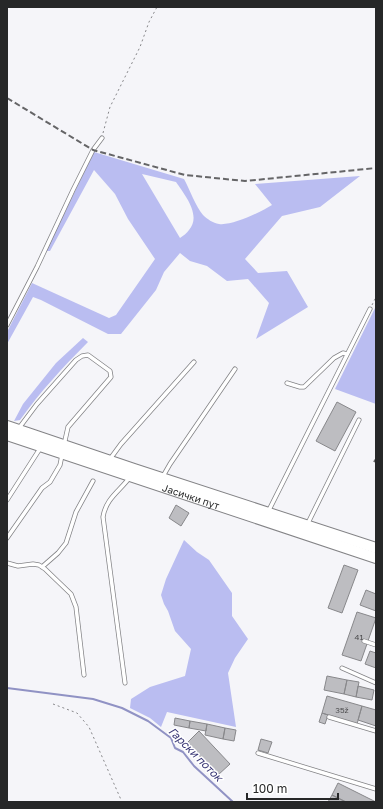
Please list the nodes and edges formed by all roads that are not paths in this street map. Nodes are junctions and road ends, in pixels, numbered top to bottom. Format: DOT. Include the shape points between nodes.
graph roads {
  1 [pos="102,138"];
  2 [pos="370,309"];
  3 [pos="7,325"];
  4 [pos="347,354"];
  5 [pos="194,362"];
  6 [pos="235,369"];
  7 [pos="287,383"];
  8 [pos="359,420"];
  9 [pos="7,426"];
  10 [pos="13,434"];
  11 [pos="41,446"];
  12 [pos="63,448"];
  13 [pos="107,464"];
  14 [pos="132,473"];
  15 [pos="93,481"];
  16 [pos="161,482"];
  17 [pos="7,500"];
  18 [pos="266,517"];
  19 [pos="305,530"];
  20 [pos="7,538"];
  21 [pos="376,554"];
  22 [pos="7,563"];
  23 [pos="42,566"];
  24 [pos="364,641"];
  25 [pos="376,645"];
  26 [pos="342,668"];
  27 [pos="84,675"];
  28 [pos="125,683"];
  29 [pos="376,683"];
  30 [pos="329,717"];
  31 [pos="376,731"];
  32 [pos="258,753"];
  33 [pos="376,789"];
  1 -- 3 [label="lane" via="93,150"];
  2 -- 4 [label="lane"];
  4 -- 7 [label="lane" via="343,353 334,358 304,387"];
  4 -- 18 [label="lane"];
  5 -- 13 [label="lane" via="121,444"];
  6 -- 16 [label="lane" via="170,464"];
  8 -- 19 [label="lane"];
  9 -- 10 [label="main road, Јасички пут"];
  10 -- 11 [label="main road, Јасички пут"];
  10 -- 12 [label="main road, Јасички пут"];
  10 -- 12 [label="lane" via="76,360 88,355 110,371 111,377 68,428"];
  11 -- 12 [label="main road, Јасички пут"];
  11 -- 17 [label="lane"];
  12 -- 13 [label="main road, Јасички пут"];
  12 -- 20 [label="lane" via="60,465 50,482 42,488"];
  13 -- 14 [label="main road, Јасички пут"];
  14 -- 16 [label="main road, Јасички пут"];
  14 -- 28 [label="lane" via="104,508 103,517"];
  15 -- 23 [label="lane" via="79,505 66,543"];
  16 -- 18 [label="main road, Јасички пут"];
  18 -- 19 [label="main road, Јасички пут"];
  19 -- 21 [label="main road, Јасички пут"];
  22 -- 23 [label="lane" via="18,566"];
  23 -- 27 [label="lane" via="68,591 75,603"];
  24 -- 25 [label="lane"];
  26 -- 29 [label="lane"];
  30 -- 31 [label="lane"];
  32 -- 33 [label="lane"];
}
